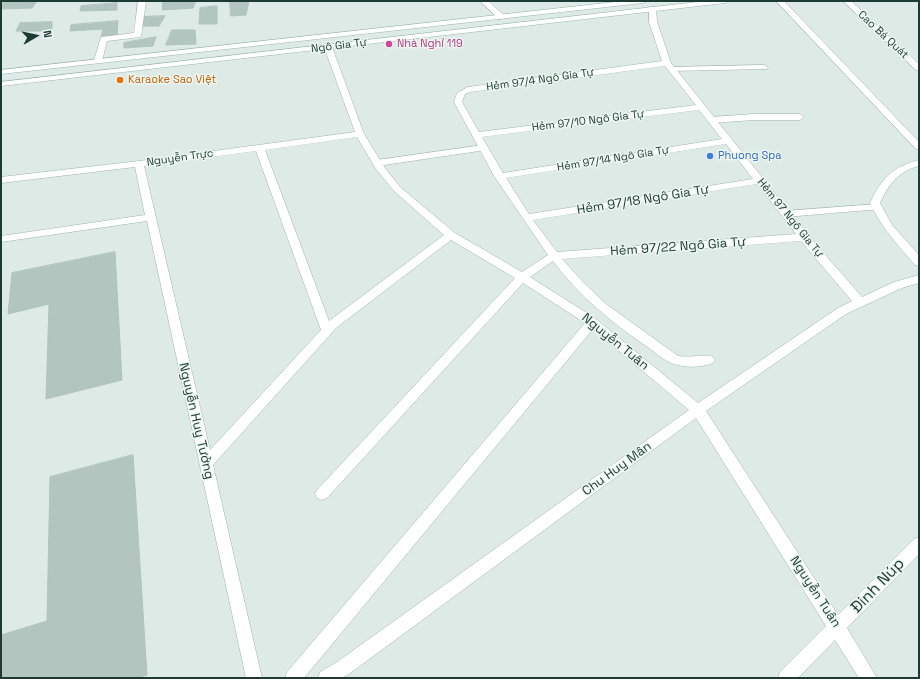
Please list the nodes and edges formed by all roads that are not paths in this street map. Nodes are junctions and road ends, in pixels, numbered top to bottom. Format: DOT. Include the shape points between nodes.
graph roads {
  1 [pos="142,1"];
  2 [pos="484,1"];
  3 [pos="643,1"];
  4 [pos="725,1"];
  5 [pos="780,1"];
  6 [pos="847,1"];
  7 [pos="594,4"];
  8 [pos="652,5"];
  9 [pos="502,17"];
  10 [pos="507,26"];
  11 [pos="326,42"];
  12 [pos="98,61"];
  13 [pos="669,66"];
  14 [pos="764,67"];
  15 [pos="919,68"];
  16 [pos="1,72"];
  17 [pos="96,74"];
  18 [pos="1,84"];
  19 [pos="700,107"];
  20 [pos="800,117"];
  21 [pos="711,120"];
  22 [pos="360,134"];
  23 [pos="476,135"];
  24 [pos="727,141"];
  25 [pos="919,147"];
  26 [pos="260,148"];
  27 [pos="483,148"];
  28 [pos="378,163"];
  29 [pos="919,163"];
  30 [pos="138,164"];
  31 [pos="499,176"];
  32 [pos="1,180"];
  33 [pos="759,181"];
  34 [pos="877,207"];
  35 [pos="785,214"];
  36 [pos="151,217"];
  37 [pos="527,218"];
  38 [pos="450,235"];
  39 [pos="804,237"];
  40 [pos="1,239"];
  41 [pos="553,256"];
  42 [pos="919,262"];
  43 [pos="522,277"];
  44 [pos="919,279"];
  45 [pos="860,303"];
  46 [pos="592,322"];
  47 [pos="327,331"];
  48 [pos="709,360"];
  49 [pos="698,410"];
  50 [pos="206,464"];
  51 [pos="322,494"];
  52 [pos="919,544"];
  53 [pos="838,627"];
  54 [pos="254,678"];
  55 [pos="293,678"];
  56 [pos="326,678"];
  57 [pos="786,678"];
  58 [pos="869,678"];
  1 -- 12 [label="street" via="138,36 104,39"];
  2 -- 9 [label="street"];
  3 -- 7 [label="street, Ngô Gia Tự"];
  4 -- 8 [label="street, Ngô Gia Tự"];
  5 -- 25 [label="street"];
  6 -- 15 [label="street, Cao Bá Quát"];
  7 -- 9 [label="street, Ngô Gia Tự"];
  8 -- 10 [label="street, Ngô Gia Tự"];
  8 -- 13 [label="street, Hẻm 97 Ngô Gia Tự" via="653,22"];
  9 -- 10 [label="street"];
  9 -- 11 [label="street, Ngô Gia Tự"];
  10 -- 11 [label="street, Ngô Gia Tự"];
  11 -- 12 [label="street, Ngô Gia Tự"];
  11 -- 17 [label="street, Ngô Gia Tự"];
  11 -- 22 [label="street, Nguyễn Tuân"];
  12 -- 16 [label="street, Ngô Gia Tự"];
  12 -- 17 [label="street"];
  13 -- 14 [label="street, Hẻm 97/4 Ngô Gia Tự"];
  13 -- 19 [label="street, Hẻm 97 Ngô Gia Tự"];
  13 -- 23 [label="street, Hẻm 97/4 Ngô Gia Tự" via="468,90 461,93 458,102"];
  17 -- 18 [label="street, Ngô Gia Tự"];
  19 -- 21 [label="street, Hẻm 97 Ngô Gia Tự"];
  19 -- 23 [label="street, Hẻm 97/10 Ngô Gia Tự"];
  20 -- 21 [label="street"];
  21 -- 24 [label="street, Hẻm 97 Ngô Gia Tự"];
  22 -- 26 [label="street, Nguyễn Trực"];
  22 -- 28 [label="street, Nguyễn Tuân"];
  23 -- 27 [label="street, Hẻm 97/4 Ngô Gia Tự"];
  24 -- 31 [label="street, Hẻm 97/14 Ngô Gia Tự"];
  24 -- 33 [label="street, Hẻm 97 Ngô Gia Tự"];
  26 -- 30 [label="street, Nguyễn Trực"];
  26 -- 47 [label="street"];
  27 -- 28 [label="street"];
  27 -- 31 [label="street, Hẻm 97/4 Ngô Gia Tự"];
  28 -- 38 [label="street, Nguyễn Tuân" via="397,189"];
  29 -- 34 [label="street" via="903,168 893,176 881,190 875,202"];
  30 -- 32 [label="street, Nguyễn Trực"];
  30 -- 36 [label="street, Nguyễn Huy Tưởng"];
  31 -- 37 [label="street, Hẻm 97/4 Ngô Gia Tự"];
  33 -- 35 [label="street, Hẻm 97 Ngô Gia Tự"];
  33 -- 37 [label="street, Hẻm 97/18 Ngô Gia Tự"];
  34 -- 35 [label="street"];
  34 -- 42 [label="street" via="893,235"];
  35 -- 39 [label="street, Hẻm 97 Ngô Gia Tự"];
  36 -- 40 [label="street"];
  36 -- 50 [label="street, Nguyễn Huy Tưởng"];
  37 -- 41 [label="street, Hẻm 97/4 Ngô Gia Tự"];
  38 -- 43 [label="street, Nguyễn Tuân"];
  38 -- 47 [label="street"];
  39 -- 41 [label="street, Hẻm 97/22 Ngô Gia Tự"];
  39 -- 45 [label="street, Hẻm 97 Ngô Gia Tự"];
  41 -- 43 [label="street"];
  41 -- 48 [label="street, Hẻm 97/4 Ngô Gia Tự" via="603,307 674,359 685,362"];
  43 -- 46 [label="street, Nguyễn Tuân"];
  43 -- 51 [label="street"];
  44 -- 45 [label="street, Chu Huy Mân" via="898,285"];
  45 -- 49 [label="street, Chu Huy Mân" via="842,311"];
  46 -- 49 [label="street, Nguyễn Tuân"];
  46 -- 55 [label="street"];
  47 -- 50 [label="street"];
  49 -- 53 [label="street, Nguyễn Tuân"];
  49 -- 56 [label="street, Chu Huy Mân"];
  50 -- 54 [label="street, Nguyễn Huy Tưởng"];
  52 -- 53 [label="street, Đinh Núp"];
  53 -- 57 [label="street, Đinh Núp"];
  53 -- 58 [label="street, Nguyễn Tuân"];
}
